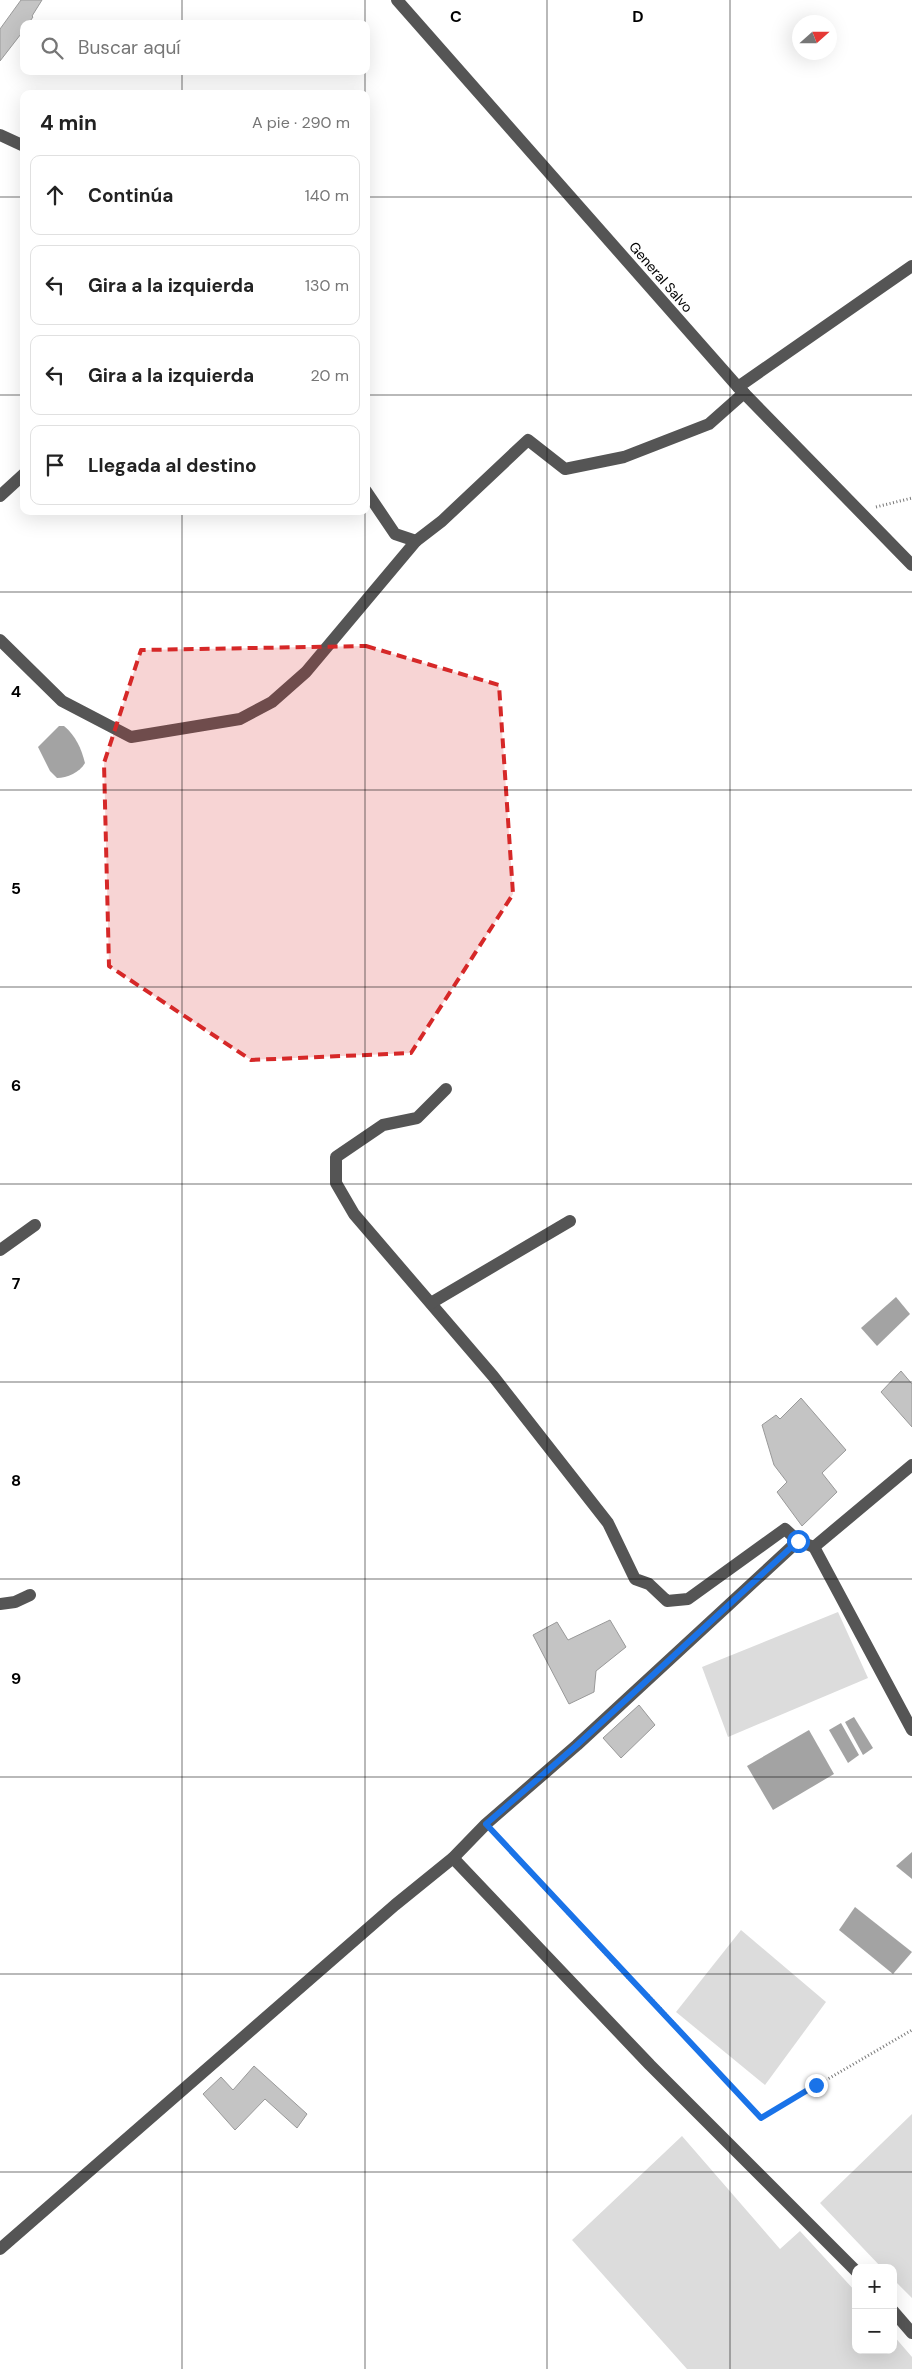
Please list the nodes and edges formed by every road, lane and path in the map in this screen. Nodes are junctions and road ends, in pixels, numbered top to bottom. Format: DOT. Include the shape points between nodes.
graph roads {
  1 [pos="397,0"];
  2 [pos="0,135"];
  3 [pos="20,144"];
  4 [pos="912,266"];
  5 [pos="741,390"];
  6 [pos="20,478"];
  7 [pos="0,496"];
  8 [pos="370,497"];
  9 [pos="912,498"];
  10 [pos="858,511"];
  11 [pos="416,541"];
  12 [pos="912,566"];
  13 [pos="0,640"];
  14 [pos="446,1089"];
  15 [pos="570,1221"];
  16 [pos="35,1225"];
  17 [pos="0,1250"];
  18 [pos="431,1303"];
  19 [pos="912,1465"];
  20 [pos="798,1541"];
  21 [pos="814,1547"];
  22 [pos="30,1595"];
  23 [pos="0,1604"];
  24 [pos="912,1730"];
  25 [pos="486,1824"];
  26 [pos="452,1858"];
  27 [pos="912,2030"];
  28 [pos="0,2249"];
  29 [pos="852,2267"];
  30 [pos="897,2316"];
  31 [pos="912,2333"];
  1 -- 5 [label="street, General Salvo"];
  2 -- 3 [label="street"];
  4 -- 5 [label="street"];
  5 -- 10 [label="street, General Salvo"];
  5 -- 11 [label="street" via="709,424 624,457 565,469 528,440 442,521"];
  6 -- 7 [label="street"];
  8 -- 11 [label="street" via="395,534"];
  9 -- 10 [label="path"];
  10 -- 12 [label="street, General Salvo"];
  11 -- 13 [label="street" via="306,672 272,702 240,718 131,737 62,701"];
  14 -- 18 [label="street" via="417,1118 383,1125 336,1157 336,1183 354,1214"];
  15 -- 18 [label="street"];
  16 -- 17 [label="street"];
  18 -- 20 [label="street" via="493,1376 608,1523 635,1579 649,1584 667,1601 688,1599 785,1529"];
  19 -- 21 [label="street"];
  20 -- 21 [label="street"];
  20 -- 25 [label="street" via="577,1745"];
  21 -- 24 [label="street"];
  22 -- 23 [label="street"];
  25 -- 26 [label="street"];
  25 -- 27 [label="path" via="761,2118"];
  26 -- 28 [label="street"];
  26 -- 29 [label="street" via="650,2065"];
  30 -- 31 [label="street"];
}
